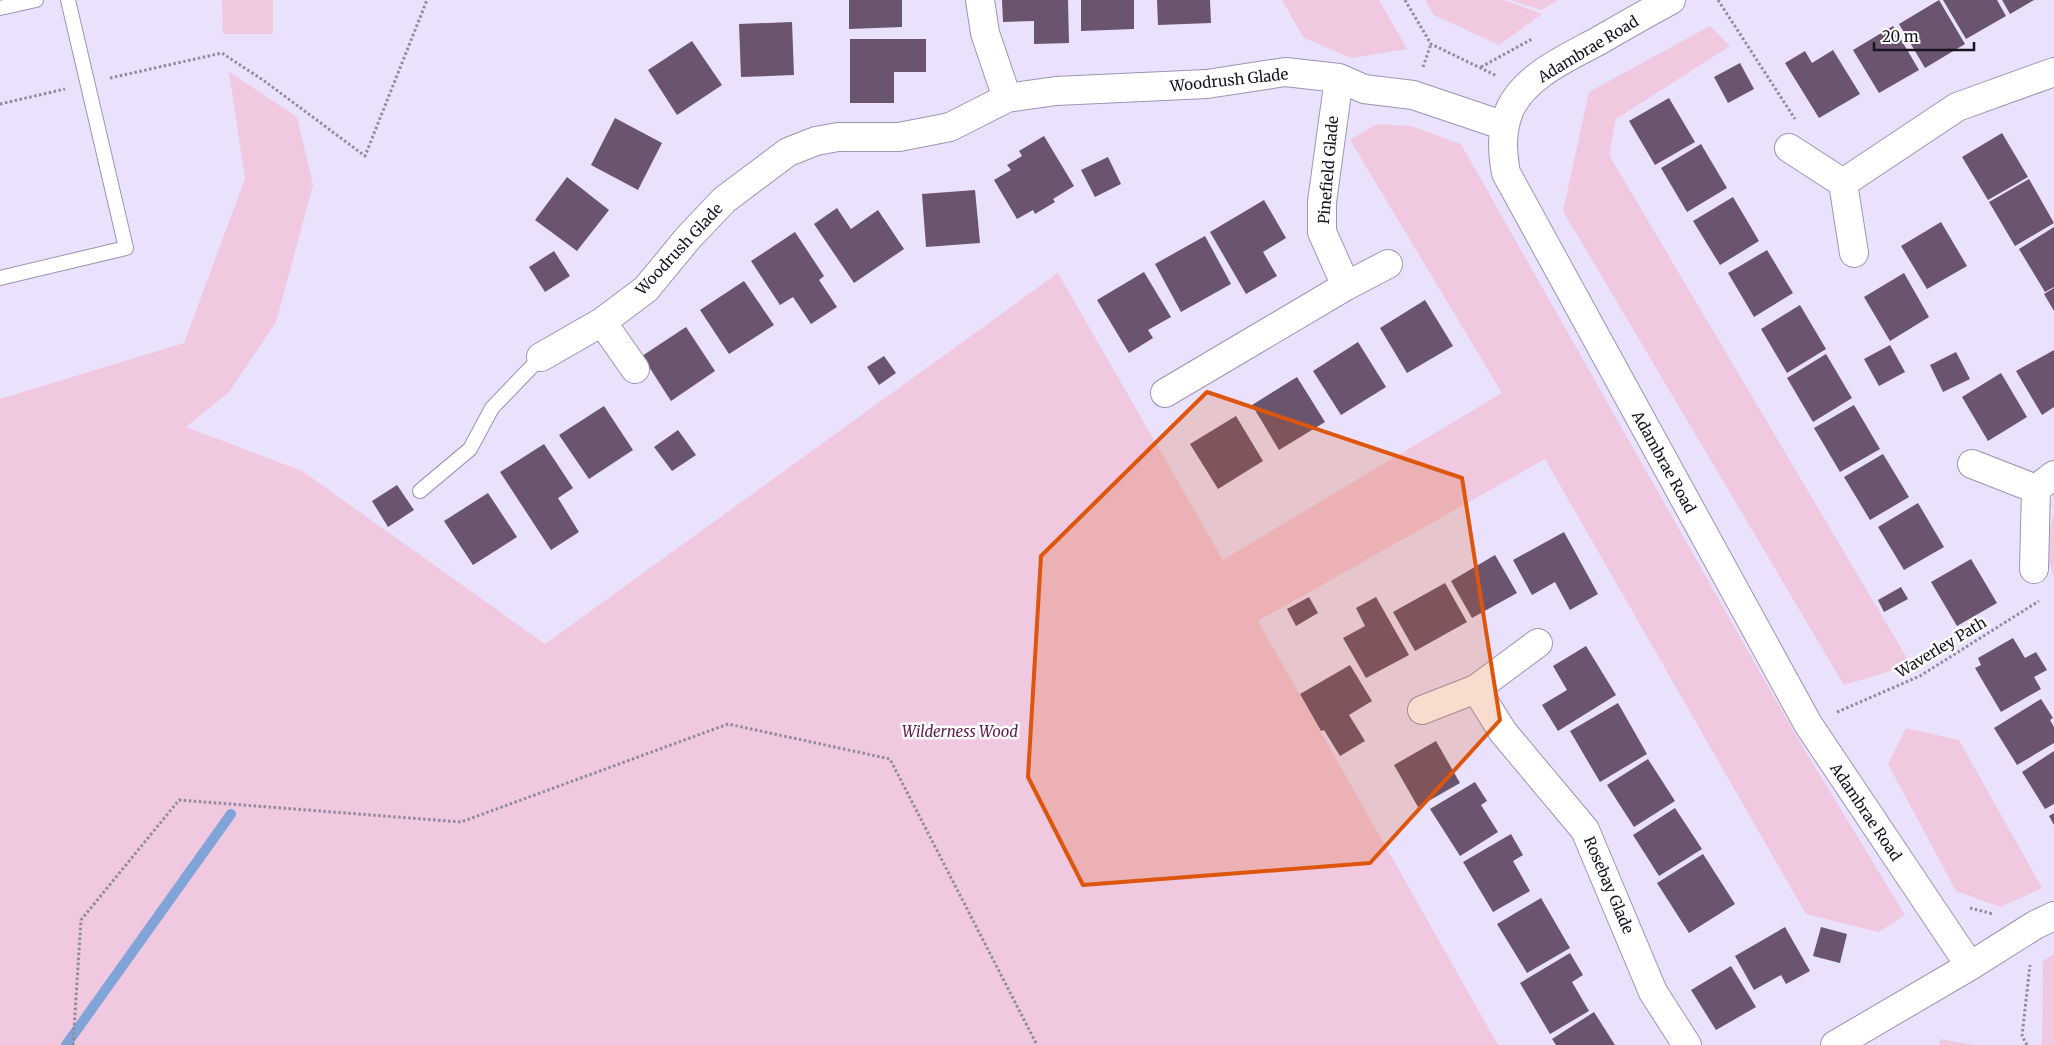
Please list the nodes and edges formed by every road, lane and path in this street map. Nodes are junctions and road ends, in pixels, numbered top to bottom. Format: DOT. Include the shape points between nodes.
graph roads {
  1 [pos="36,0"];
  2 [pos="68,0"];
  3 [pos="427,0"];
  4 [pos="980,0"];
  5 [pos="1671,0"];
  6 [pos="1718,0"];
  7 [pos="0,8"];
  8 [pos="2054,73"];
  9 [pos="1339,78"];
  10 [pos="88,84"];
  11 [pos="1007,98"];
  12 [pos="0,104"];
  13 [pos="1505,126"];
  14 [pos="1789,148"];
  15 [pos="1843,183"];
  16 [pos="1854,253"];
  17 [pos="1388,264"];
  18 [pos="0,278"];
  19 [pos="1346,286"];
  20 [pos="602,322"];
  21 [pos="541,357"];
  22 [pos="635,370"];
  23 [pos="1165,393"];
  24 [pos="1972,464"];
  25 [pos="2045,482"];
  26 [pos="420,491"];
  27 [pos="2034,569"];
  28 [pos="2041,599"];
  29 [pos="1538,644"];
  30 [pos="1476,689"];
  31 [pos="1422,710"];
  32 [pos="1808,724"];
  33 [pos="2054,916"];
  34 [pos="1970,966"];
  35 [pos="73,1045"];
  36 [pos="1037,1045"];
  37 [pos="1687,1045"];
  38 [pos="1835,1045"];
  1 -- 7 [label="lane"];
  2 -- 10 [label="lane"];
  3 -- 10 [label="path" via="365,156 222,53"];
  4 -- 11 [label="street" via="985,33"];
  5 -- 13 [label="street, Adambrae Road" via="1551,67 1524,89 1511,108"];
  6 -- 14 [label="path" via="1796,117"];
  8 -- 15 [label="street" via="1957,107"];
  9 -- 11 [label="street, Woodrush Glade" via="1285,72 1207,84 1056,91"];
  9 -- 13 [label="street, Woodrush Glade" via="1364,89 1413,96"];
  9 -- 19 [label="street, Pinefield Glade" via="1322,202 1322,232"];
  10 -- 12 [label="path"];
  10 -- 18 [label="lane" via="126,248"];
  11 -- 20 [label="street, Woodrush Glade" via="950,127 899,137 838,137 788,152 724,200 646,289"];
  13 -- 32 [label="street, Adambrae Road" via="1501,148 1506,173"];
  14 -- 15 [label="street"];
  15 -- 16 [label="street"];
  17 -- 19 [label="street"];
  19 -- 23 [label="street"];
  20 -- 21 [label="street, Woodrush Glade"];
  20 -- 22 [label="street"];
  21 -- 26 [label="lane" via="492,408 470,449"];
  24 -- 25 [label="street"];
  25 -- 27 [label="street"];
  28 -- 32 [label="path, Waverley Path" via="1920,676"];
  29 -- 30 [label="street"];
  30 -- 31 [label="street"];
  30 -- 37 [label="street, Rosebay Glade" via="1503,732 1585,830 1653,992"];
  32 -- 34 [label="street, Adambrae Road"];
  33 -- 34 [label="street"];
  34 -- 38 [label="street"];
  35 -- 36 [label="path" via="81,920 179,800 461,822 728,724 890,759"];
}
